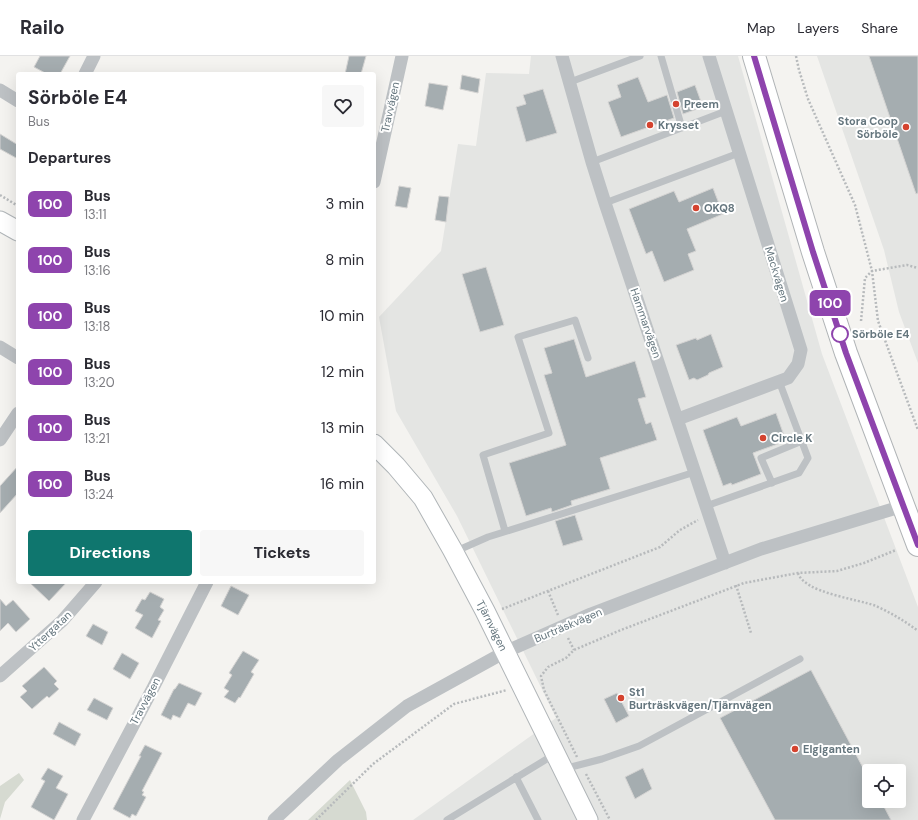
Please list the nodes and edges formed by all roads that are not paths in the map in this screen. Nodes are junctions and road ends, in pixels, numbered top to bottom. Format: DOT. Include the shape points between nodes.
graph roads {
  1 [pos="94,56"];
  2 [pos="402,56"];
  3 [pos="562,56"];
  4 [pos="640,56"];
  5 [pos="661,56"];
  6 [pos="709,56"];
  7 [pos="754,56"];
  8 [pos="86,72"];
  9 [pos="570,82"];
  10 [pos="0,90"];
  11 [pos="16,99"];
  12 [pos="726,111"];
  13 [pos="682,128"];
  14 [pos="739,153"];
  15 [pos="592,162"];
  16 [pos="376,173"];
  17 [pos="606,203"];
  18 [pos="0,221"];
  19 [pos="16,230"];
  20 [pos="0,347"];
  21 [pos="16,357"];
  22 [pos="588,358"];
  23 [pos="779,381"];
  24 [pos="16,416"];
  25 [pos="678,420"];
  26 [pos="0,440"];
  27 [pos="802,441"];
  28 [pos="376,446"];
  29 [pos="695,472"];
  30 [pos="772,483"];
  31 [pos="902,506"];
  32 [pos="708,512"];
  33 [pos="505,531"];
  34 [pos="918,545"];
  35 [pos="452,549"];
  36 [pos="725,563"];
  37 [pos="94,584"];
  38 [pos="206,584"];
  39 [pos="505,652"];
  40 [pos="800,659"];
  41 [pos="0,676"];
  42 [pos="559,761"];
  43 [pos="516,777"];
  44 [pos="83,820"];
  45 [pos="274,820"];
  46 [pos="447,820"];
  47 [pos="538,820"];
  48 [pos="588,820"];
  1 -- 8 [label="street"];
  2 -- 16 [label="street, Travvägen"];
  3 -- 9 [label="street, Hammarvägen"];
  4 -- 9 [label="lane"];
  5 -- 13 [label="lane"];
  6 -- 12 [label="street, Mackvägen"];
  7 -- 31 [label="highway" via="813,252"];
  9 -- 15 [label="street, Hammarvägen"];
  10 -- 11 [label="street"];
  12 -- 13 [label="lane"];
  12 -- 14 [label="street, Mackvägen"];
  13 -- 15 [label="lane"];
  14 -- 17 [label="lane"];
  14 -- 23 [label="street, Mackvägen" via="800,350 798,364 788,378"];
  15 -- 17 [label="street, Hammarvägen"];
  17 -- 25 [label="street, Hammarvägen"];
  18 -- 19 [label="street"];
  20 -- 21 [label="street"];
  22 -- 33 [label="lane" via="576,320 518,337 549,433 483,455"];
  23 -- 25 [label="street, Mackvägen"];
  23 -- 27 [label="lane"];
  24 -- 26 [label="street"];
  25 -- 29 [label="street, Hammarvägen"];
  27 -- 30 [label="lane" via="808,458 799,473"];
  27 -- 30 [label="lane" via="761,458"];
  28 -- 35 [label="street, Tjärnvägen" via="423,498"];
  29 -- 32 [label="street, Hammarvägen"];
  29 -- 33 [label="lane"];
  30 -- 32 [label="lane"];
  31 -- 34 [label="highway"];
  31 -- 36 [label="street, Burträskvägen" via="761,549"];
  32 -- 36 [label="street, Hammarvägen"];
  33 -- 35 [label="lane" via="463,548"];
  35 -- 39 [label="street, Tjärnvägen"];
  36 -- 39 [label="street, Burträskvägen" via="591,614"];
  37 -- 41 [label="street, Yttergatan" via="62,622"];
  38 -- 44 [label="street, Travvägen"];
  39 -- 42 [label="street, Tjärnvägen"];
  39 -- 45 [label="street, Burträskvägen" via="407,706 338,760"];
  40 -- 42 [label="lane" via="639,746 582,765"];
  42 -- 43 [label="lane"];
  42 -- 48 [label="street, Tjärnvägen"];
  43 -- 46 [label="lane"];
  43 -- 47 [label="lane"];
}
